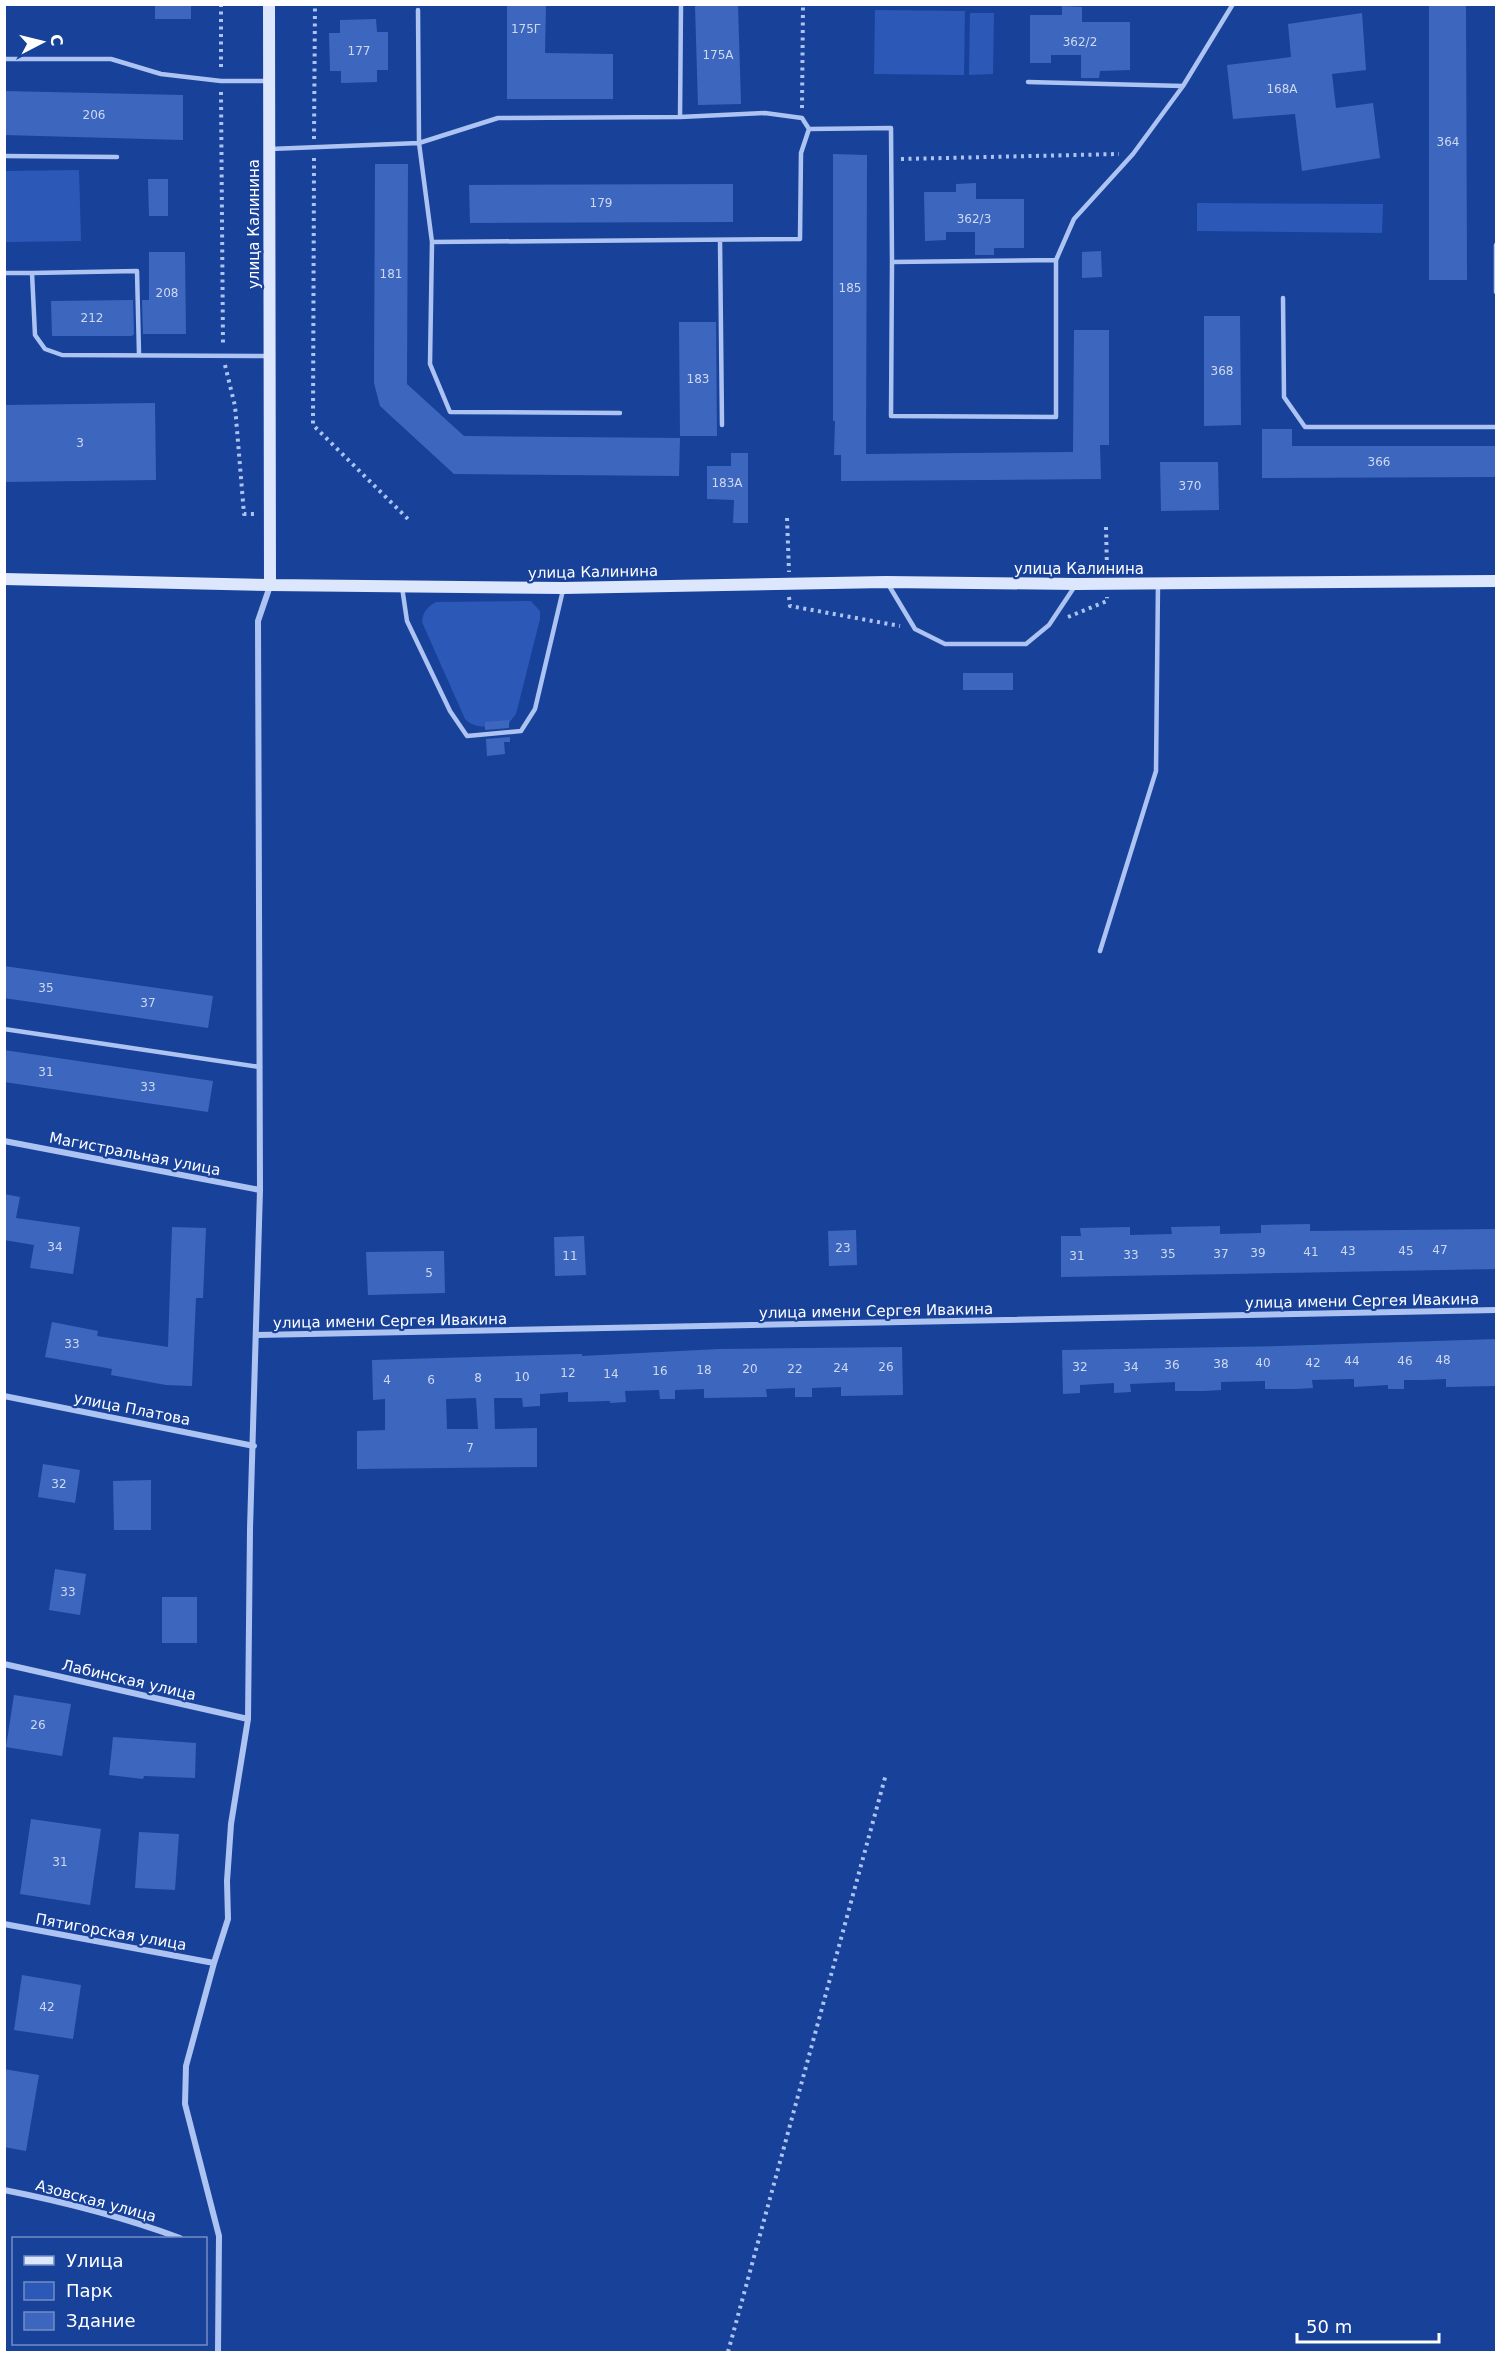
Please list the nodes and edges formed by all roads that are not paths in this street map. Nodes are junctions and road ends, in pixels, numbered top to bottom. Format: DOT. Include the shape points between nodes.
graph roads {
  1 [pos="269,4"];
  2 [pos="681,4"];
  3 [pos="1233,4"];
  4 [pos="418,10"];
  5 [pos="4,59"];
  6 [pos="268,81"];
  7 [pos="1029,82"];
  8 [pos="1183,86"];
  9 [pos="680,117"];
  10 [pos="808,129"];
  11 [pos="419,144"];
  12 [pos="268,148"];
  13 [pos="4,156"];
  14 [pos="117,157"];
  15 [pos="720,240"];
  16 [pos="432,242"];
  17 [pos="1497,245"];
  18 [pos="1056,260"];
  19 [pos="892,262"];
  20 [pos="4,273"];
  21 [pos="32,273"];
  22 [pos="1497,292"];
  23 [pos="1282,298"];
  24 [pos="139,354"];
  25 [pos="269,356"];
  26 [pos="620,413"];
  27 [pos="722,425"];
  28 [pos="1497,427"];
  29 [pos="4,579"];
  30 [pos="1497,581"];
  31 [pos="886,582"];
  32 [pos="1076,584"];
  33 [pos="1158,584"];
  34 [pos="270,585"];
  35 [pos="402,587"];
  36 [pos="564,588"];
  37 [pos="1100,951"];
  38 [pos="4,1029"];
  39 [pos="260,1067"];
  40 [pos="4,1141"];
  41 [pos="260,1190"];
  42 [pos="1497,1310"];
  43 [pos="256,1335"];
  44 [pos="4,1396"];
  45 [pos="254,1446"];
  46 [pos="4,1664"];
  47 [pos="248,1719"];
  48 [pos="4,1924"];
  49 [pos="214,1963"];
  50 [pos="4,2190"];
  51 [pos="177,2237"];
  52 [pos="218,2352"];
  1 -- 6 [label="main road, улица Калинина"];
  2 -- 9 [label="lane"];
  3 -- 8 [label="lane"];
  4 -- 11 [label="lane"];
  5 -- 6 [label="lane" via="111,59 161,74 221,81"];
  6 -- 12 [label="main road, улица Калинина"];
  7 -- 8 [label="lane"];
  8 -- 18 [label="lane" via="1133,154 1074,219"];
  9 -- 10 [label="lane" via="765,113 802,118"];
  9 -- 11 [label="lane" via="498,118"];
  10 -- 15 [label="lane" via="801,153 800,239"];
  10 -- 19 [label="lane" via="891,128"];
  11 -- 12 [label="lane"];
  11 -- 16 [label="lane"];
  12 -- 25 [label="main road, улица Калинина"];
  13 -- 14 [label="lane"];
  15 -- 16 [label="lane"];
  15 -- 27 [label="lane"];
  16 -- 26 [label="lane" via="430,364 450,412"];
  17 -- 22 [label="lane"];
  18 -- 19 [label="lane"];
  18 -- 19 [label="lane" via="1056,417 891,416"];
  20 -- 21 [label="lane"];
  21 -- 24 [label="lane" via="35,334 45,350 62,355"];
  21 -- 24 [label="lane" via="137,271"];
  23 -- 28 [label="lane" via="1284,397 1305,427"];
  24 -- 25 [label="lane"];
  25 -- 34 [label="main road, улица Калинина"];
  29 -- 34 [label="main road"];
  30 -- 33 [label="main road, улица Калинина"];
  31 -- 32 [label="main road, улица Калинина"];
  31 -- 32 [label="lane" via="915,629 945,644 1026,644 1049,625"];
  31 -- 36 [label="main road, улица Калинина"];
  32 -- 33 [label="main road, улица Калинина"];
  33 -- 37 [label="lane" via="1156,771"];
  34 -- 35 [label="main road, улица Калинина"];
  34 -- 39 [label="street" via="258,621"];
  35 -- 36 [label="main road, улица Калинина"];
  35 -- 36 [label="lane" via="407,621 450,711 467,736 521,731 535,709"];
  38 -- 39 [label="lane"];
  39 -- 41 [label="street"];
  40 -- 41 [label="street, Магистральная улица"];
  41 -- 43 [label="street"];
  42 -- 43 [label="street, улица имени Сергея Ивакина"];
  43 -- 45 [label="street"];
  44 -- 45 [label="street, улица Платова"];
  45 -- 47 [label="street"];
  46 -- 47 [label="street, Лабинская улица"];
  47 -- 49 [label="street" via="231,1824 228,1919"];
  48 -- 49 [label="street, Пятигорская улица"];
  49 -- 52 [label="street" via="186,2066 184,2104 219,2236"];
  50 -- 51 [label="street, Азовская улица" via="64,2202"];
}
